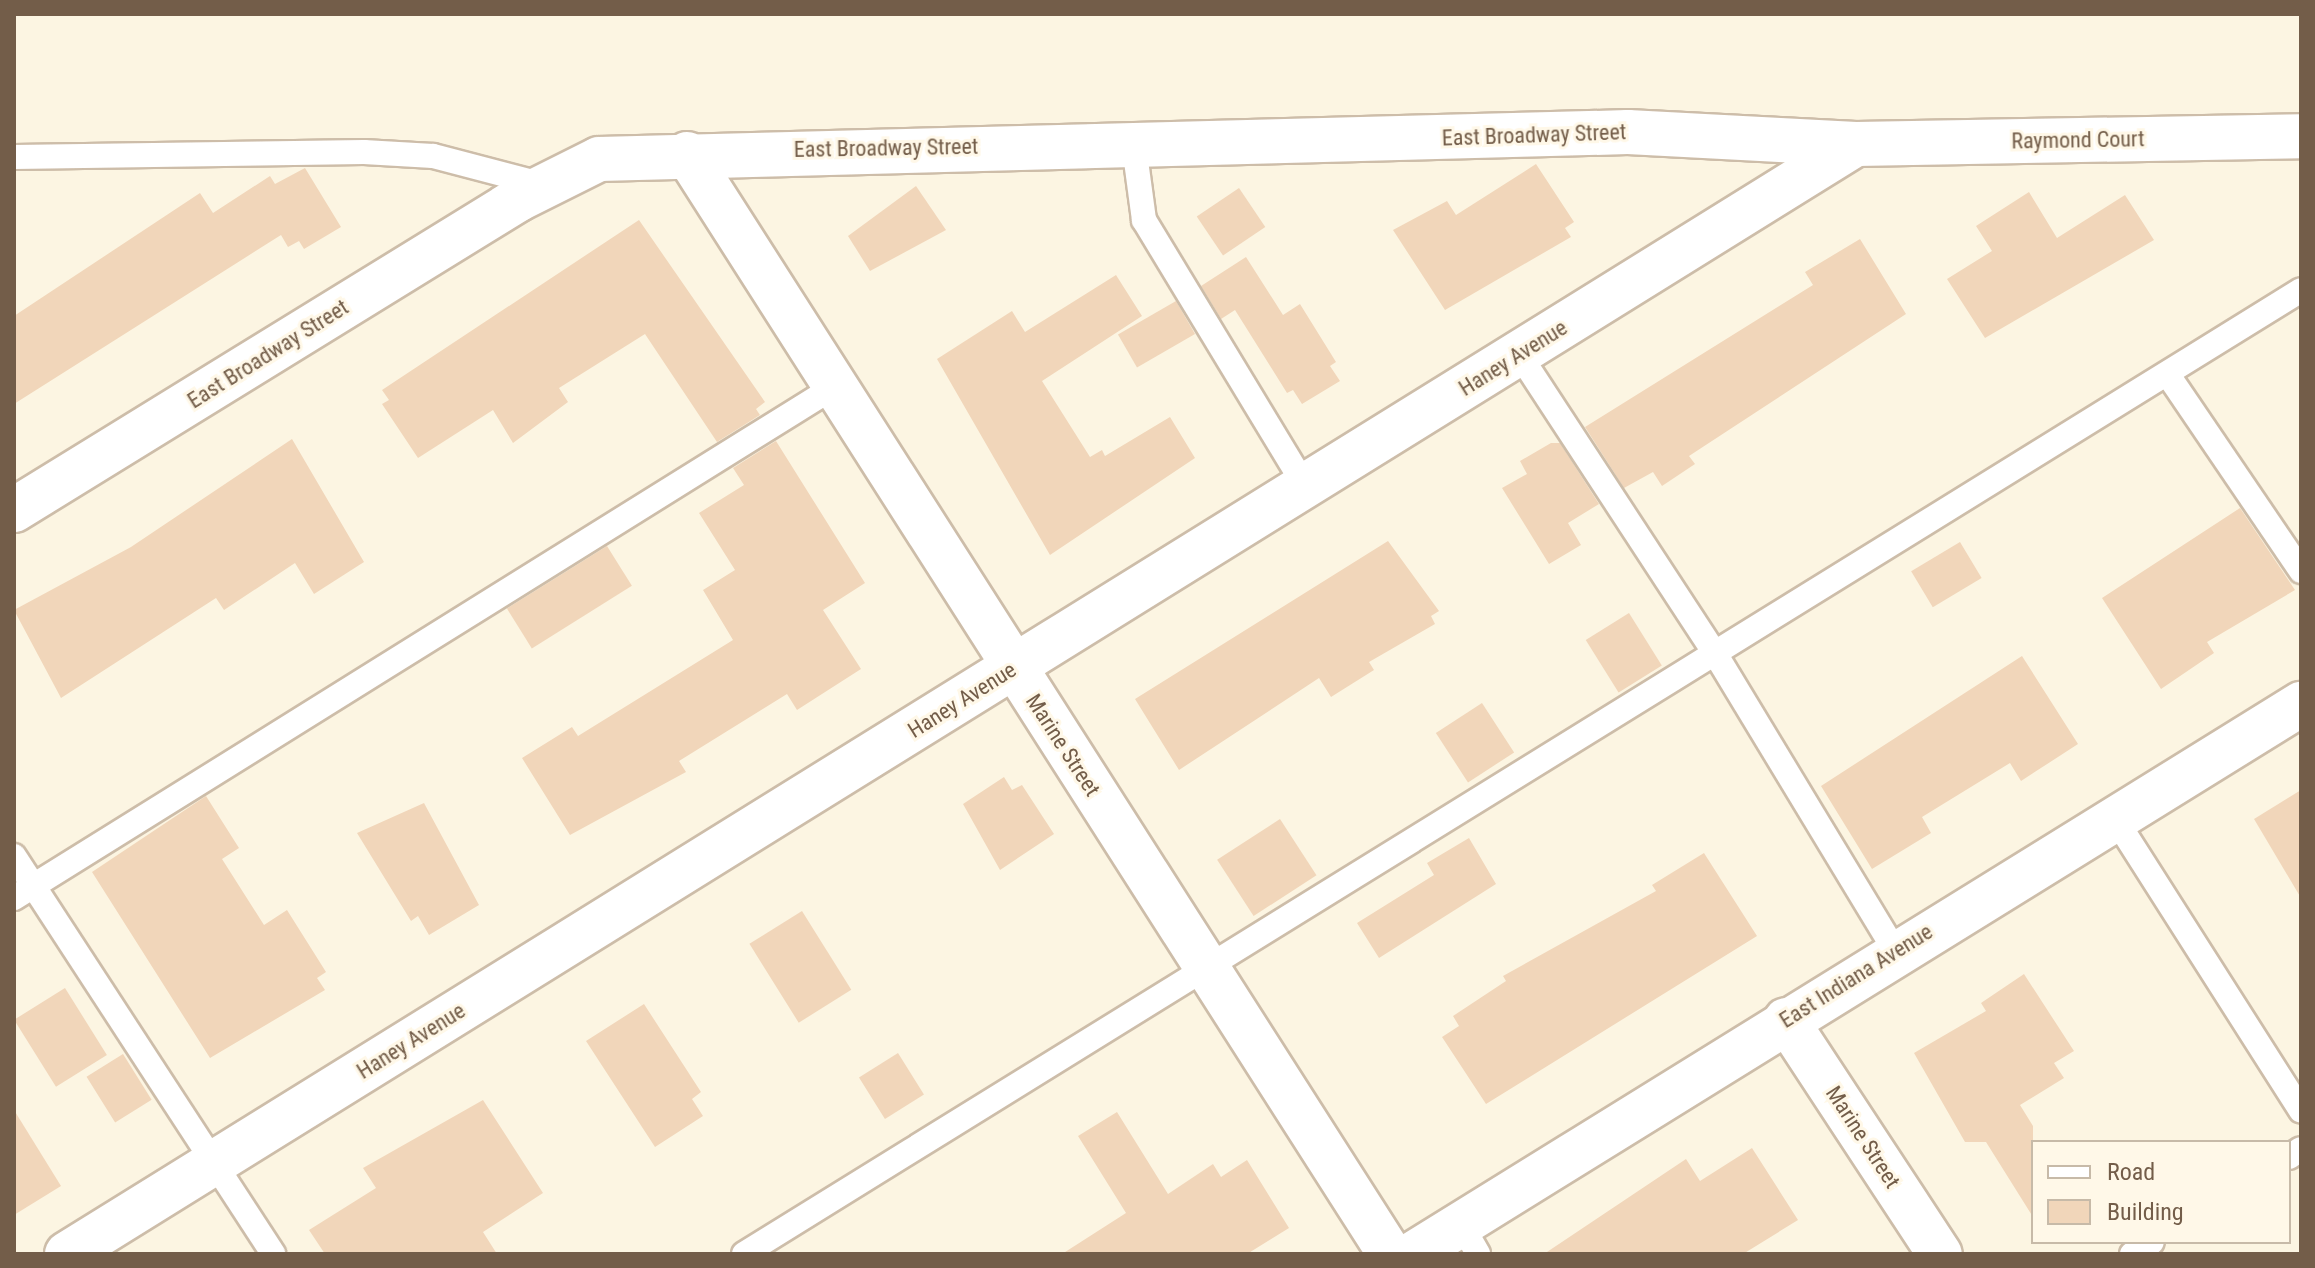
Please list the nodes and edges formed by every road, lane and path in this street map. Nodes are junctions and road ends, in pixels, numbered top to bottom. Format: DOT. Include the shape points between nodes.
graph roads {
  1 [pos="2301,136"];
  2 [pos="1856,144"];
  3 [pos="1134,146"];
  4 [pos="687,154"];
  5 [pos="14,157"];
  6 [pos="546,186"];
  7 [pos="2301,290"];
  8 [pos="1519,354"];
  9 [pos="2168,375"];
  10 [pos="834,387"];
  11 [pos="1306,488"];
  12 [pos="14,510"];
  13 [pos="2301,571"];
  14 [pos="1716,655"];
  15 [pos="1013,668"];
  16 [pos="2301,704"];
  17 [pos="2114,817"];
  18 [pos="14,856"];
  19 [pos="24,892"];
  20 [pos="1895,950"];
  21 [pos="1207,966"];
  22 [pos="1786,1020"];
  23 [pos="2301,1111"];
  24 [pos="213,1163"];
  25 [pos="1470,1239"];
  26 [pos="67,1254"];
  27 [pos="273,1254"];
  28 [pos="744,1254"];
  29 [pos="1390,1254"];
  30 [pos="1413,1254"];
  31 [pos="1940,1254"];
  1 -- 2 [label="street, Raymond Court"];
  2 -- 3 [label="street, East Broadway Street" via="1628,132"];
  2 -- 8 [label="street, Haney Avenue"];
  3 -- 4 [label="street, East Broadway Street"];
  3 -- 11 [label="lane" via="1144,220"];
  4 -- 6 [label="street, East Broadway Street" via="599,159"];
  4 -- 10 [label="street, Marine Street"];
  5 -- 6 [label="lane" via="364,152 433,156"];
  6 -- 12 [label="street, East Broadway Street"];
  7 -- 9 [label="lane"];
  8 -- 11 [label="street, Haney Avenue"];
  8 -- 14 [label="lane"];
  9 -- 13 [label="lane"];
  9 -- 14 [label="lane"];
  10 -- 15 [label="street, Marine Street"];
  10 -- 19 [label="lane"];
  11 -- 15 [label="street, Haney Avenue"];
  14 -- 20 [label="lane"];
  14 -- 21 [label="lane"];
  15 -- 21 [label="street, Marine Street"];
  15 -- 24 [label="street, Haney Avenue"];
  16 -- 17 [label="street, East Indiana Avenue"];
  17 -- 20 [label="street, East Indiana Avenue"];
  17 -- 23 [label="lane"];
  18 -- 19 [label="lane"];
  19 -- 24 [label="lane"];
  20 -- 22 [label="street, East Indiana Avenue"];
  21 -- 28 [label="lane"];
  21 -- 29 [label="street, Marine Street"];
  22 -- 25 [label="street, East Indiana Avenue"];
  22 -- 31 [label="street, Marine Street"];
  24 -- 26 [label="street, Haney Avenue"];
  24 -- 27 [label="lane"];
  25 -- 30 [label="street, East Indiana Avenue"];
}
